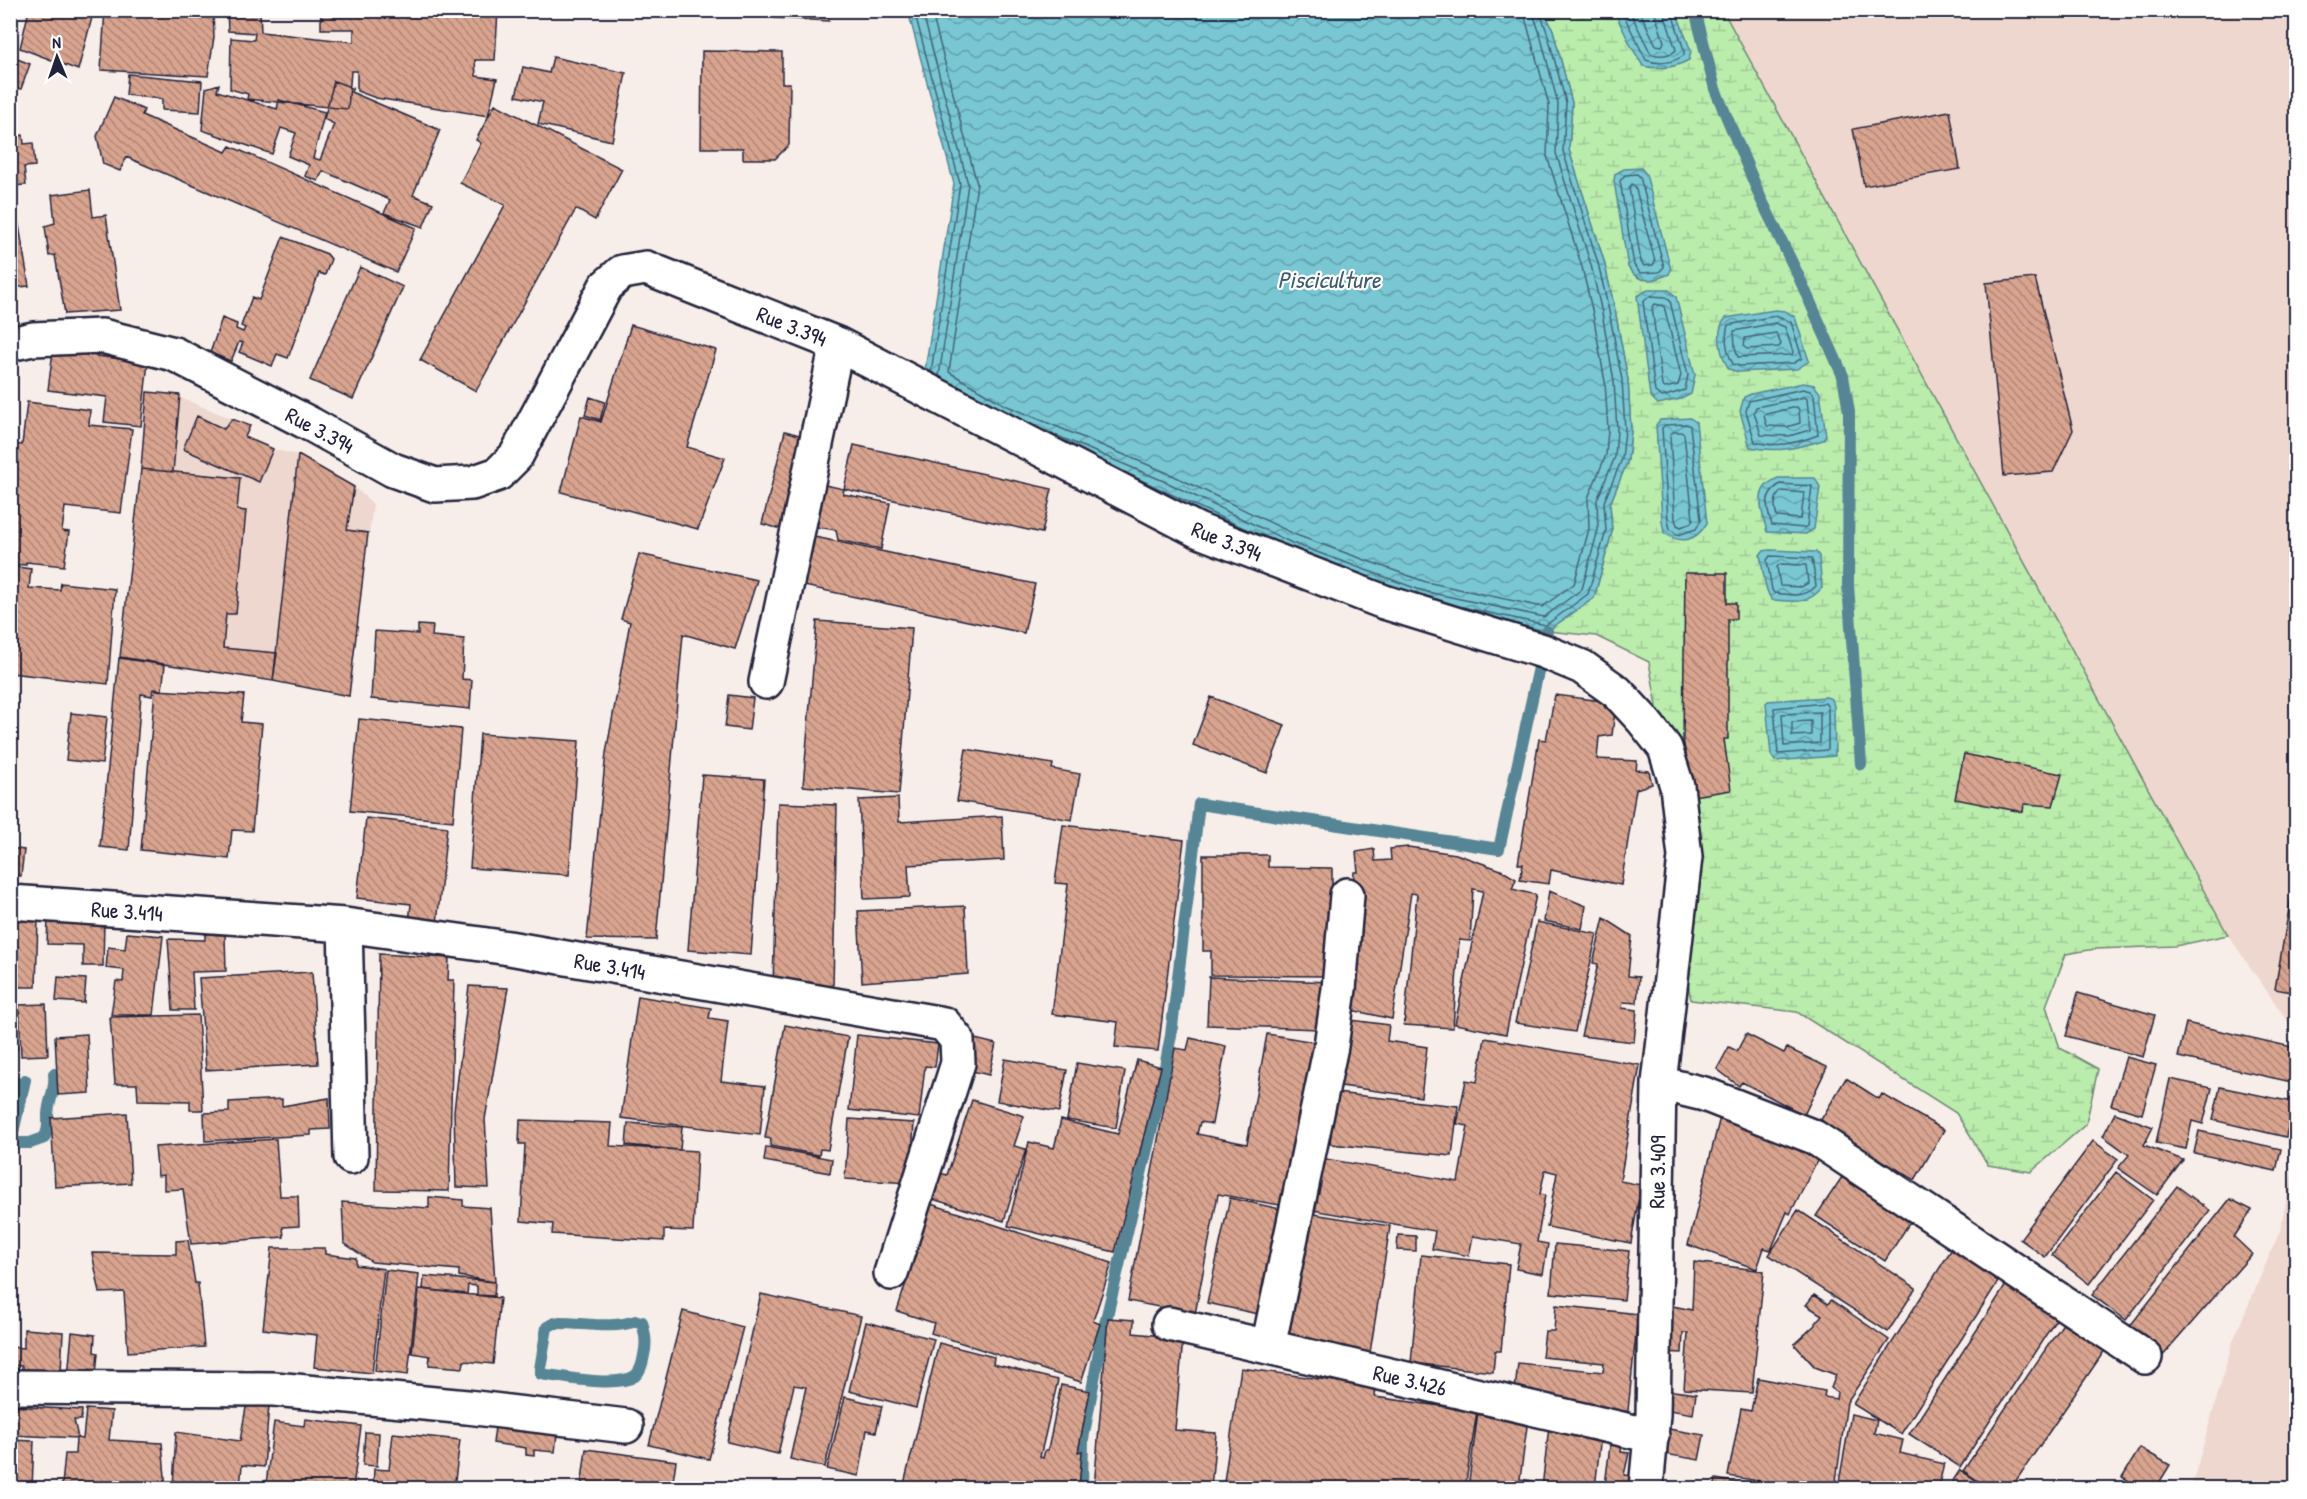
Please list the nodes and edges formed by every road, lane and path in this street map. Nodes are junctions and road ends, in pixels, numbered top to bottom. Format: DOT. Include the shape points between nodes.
graph roads {
  1 [pos="10,344"];
  2 [pos="837,344"];
  3 [pos="766,682"];
  4 [pos="1685,857"];
  5 [pos="1347,895"];
  6 [pos="10,902"];
  7 [pos="345,925"];
  8 [pos="1659,1083"];
  9 [pos="351,1157"];
  10 [pos="891,1273"];
  11 [pos="1169,1324"];
  12 [pos="1269,1347"];
  13 [pos="2145,1357"];
  14 [pos="10,1387"];
  15 [pos="626,1426"];
  16 [pos="1652,1436"];
  17 [pos="1646,1488"];
  1 -- 2 [label="street, Rue 3.394" via="102,336 174,354 393,470 435,485 472,483 498,474 516,456 606,286 622,272 646,268"];
  2 -- 3 [label="street"];
  2 -- 4 [label="street, Rue 3.394" via="1197,530 1384,602 1543,651 1582,667 1617,692 1665,748 1677,786"];
  4 -- 8 [label="street, Rue 3.409"];
  5 -- 12 [label="street" via="1331,1046"];
  6 -- 7 [label="street, Rue 3.414"];
  7 -- 9 [label="street"];
  7 -- 10 [label="street, Rue 3.414" via="509,948 944,1024 957,1040 958,1063"];
  8 -- 13 [label="street" via="1704,1094 1814,1137"];
  8 -- 16 [label="street, Rue 3.409"];
  11 -- 12 [label="street, Rue 3.426"];
  12 -- 16 [label="street, Rue 3.426"];
  14 -- 15 [label="street" via="274,1389"];
  16 -- 17 [label="street, Rue 3.409"];
}
